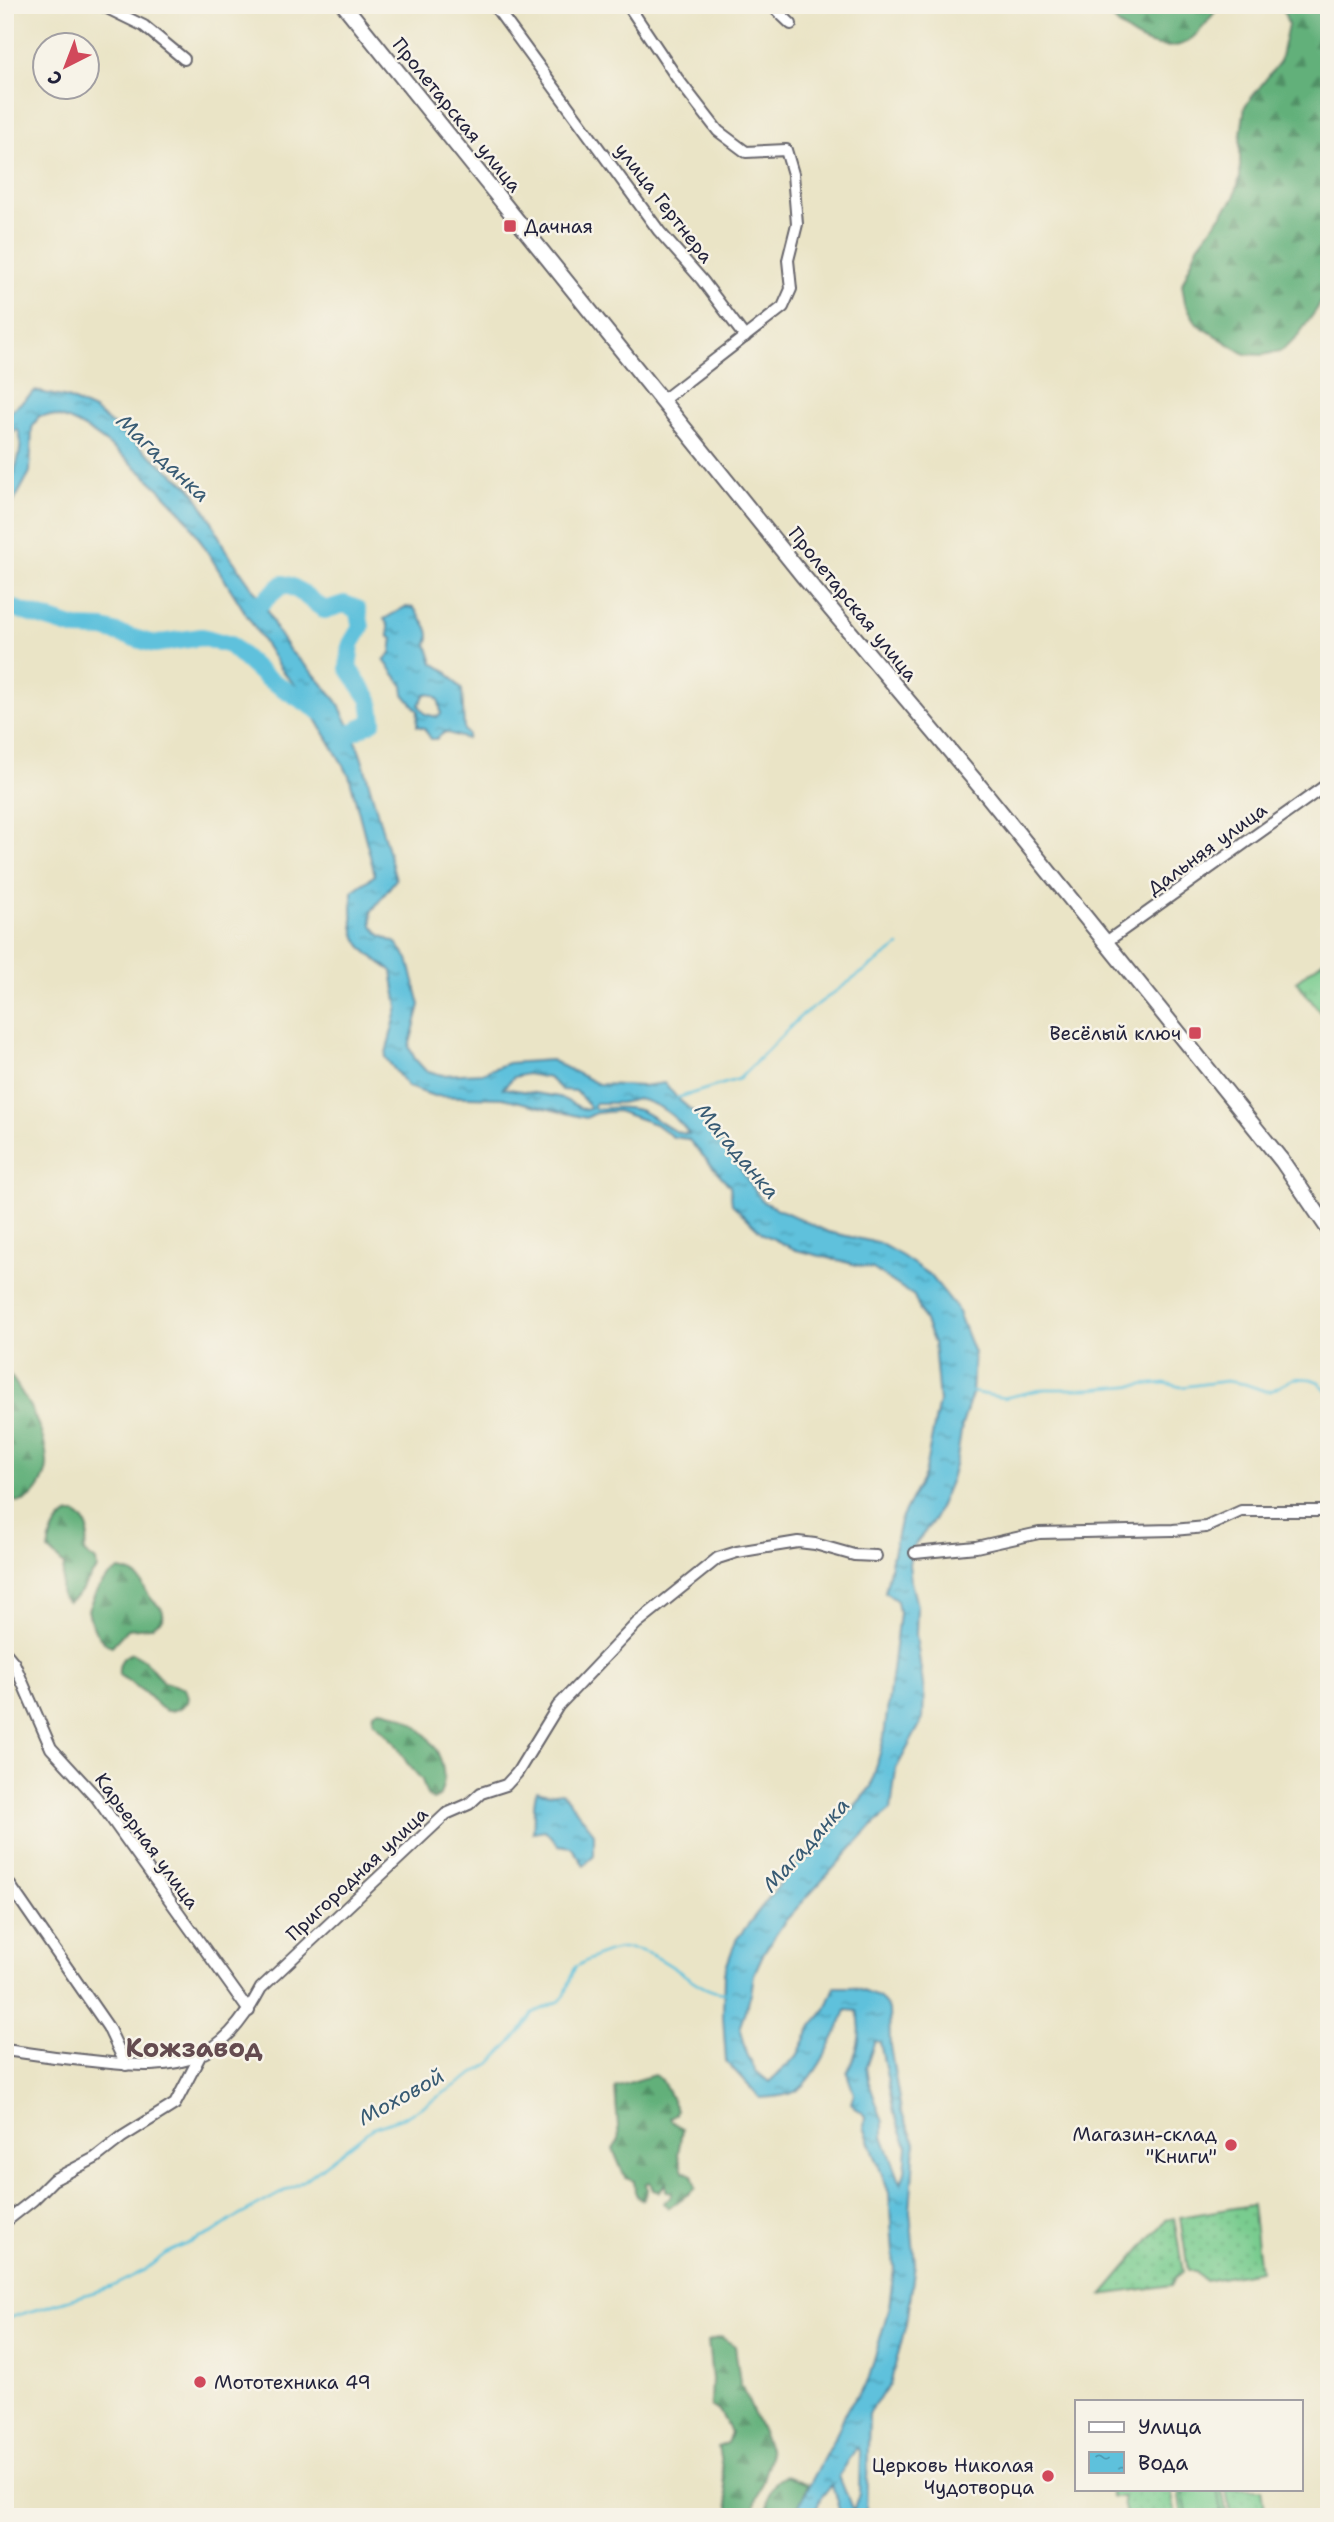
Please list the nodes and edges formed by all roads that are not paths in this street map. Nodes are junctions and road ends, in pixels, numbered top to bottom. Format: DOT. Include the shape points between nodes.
graph roads {
  1 [pos="101,5"];
  2 [pos="344,5"];
  3 [pos="494,5"];
  4 [pos="628,5"];
  5 [pos="771,5"];
  6 [pos="791,24"];
  7 [pos="184,59"];
  8 [pos="745,337"];
  9 [pos="663,400"];
  10 [pos="1329,783"];
  11 [pos="1106,942"];
  12 [pos="1329,1230"];
  13 [pos="1329,1511"];
  14 [pos="915,1553"];
  15 [pos="876,1556"];
  16 [pos="5,1652"];
  17 [pos="5,1878"];
  18 [pos="249,2011"];
  19 [pos="5,2050"];
  20 [pos="200,2056"];
  21 [pos="126,2065"];
  22 [pos="5,2222"];
  1 -- 7 [label="street" via="144,26"];
  2 -- 9 [label="main road, Пролетарская улица"];
  3 -- 8 [label="street, улица Гертнера" via="659,231"];
  4 -- 8 [label="street" via="718,131 746,152 786,150 797,223 788,260 791,289 783,307"];
  5 -- 6 [label="street"];
  8 -- 9 [label="street"];
  9 -- 11 [label="main road, Пролетарская улица"];
  10 -- 11 [label="street, Дальняя улица"];
  11 -- 12 [label="main road, Пролетарская улица" via="1282,1161"];
  13 -- 14 [label="street" via="1241,1511 1206,1527 1039,1533 976,1547"];
  15 -- 18 [label="street, Пригородная улица" via="798,1542 718,1558 637,1623 558,1706 506,1785 481,1793 446,1814 261,1988"];
  16 -- 18 [label="street, Карьерная улица" via="51,1748 96,1797"];
  17 -- 21 [label="street" via="108,2027"];
  18 -- 20 [label="street, Пригородная улица" via="220,2043"];
  19 -- 21 [label="street, Пригородная улица"];
  20 -- 21 [label="street, Пригородная улица" via="175,2064"];
  20 -- 22 [label="street" via="175,2104 95,2158 53,2180"];
}
